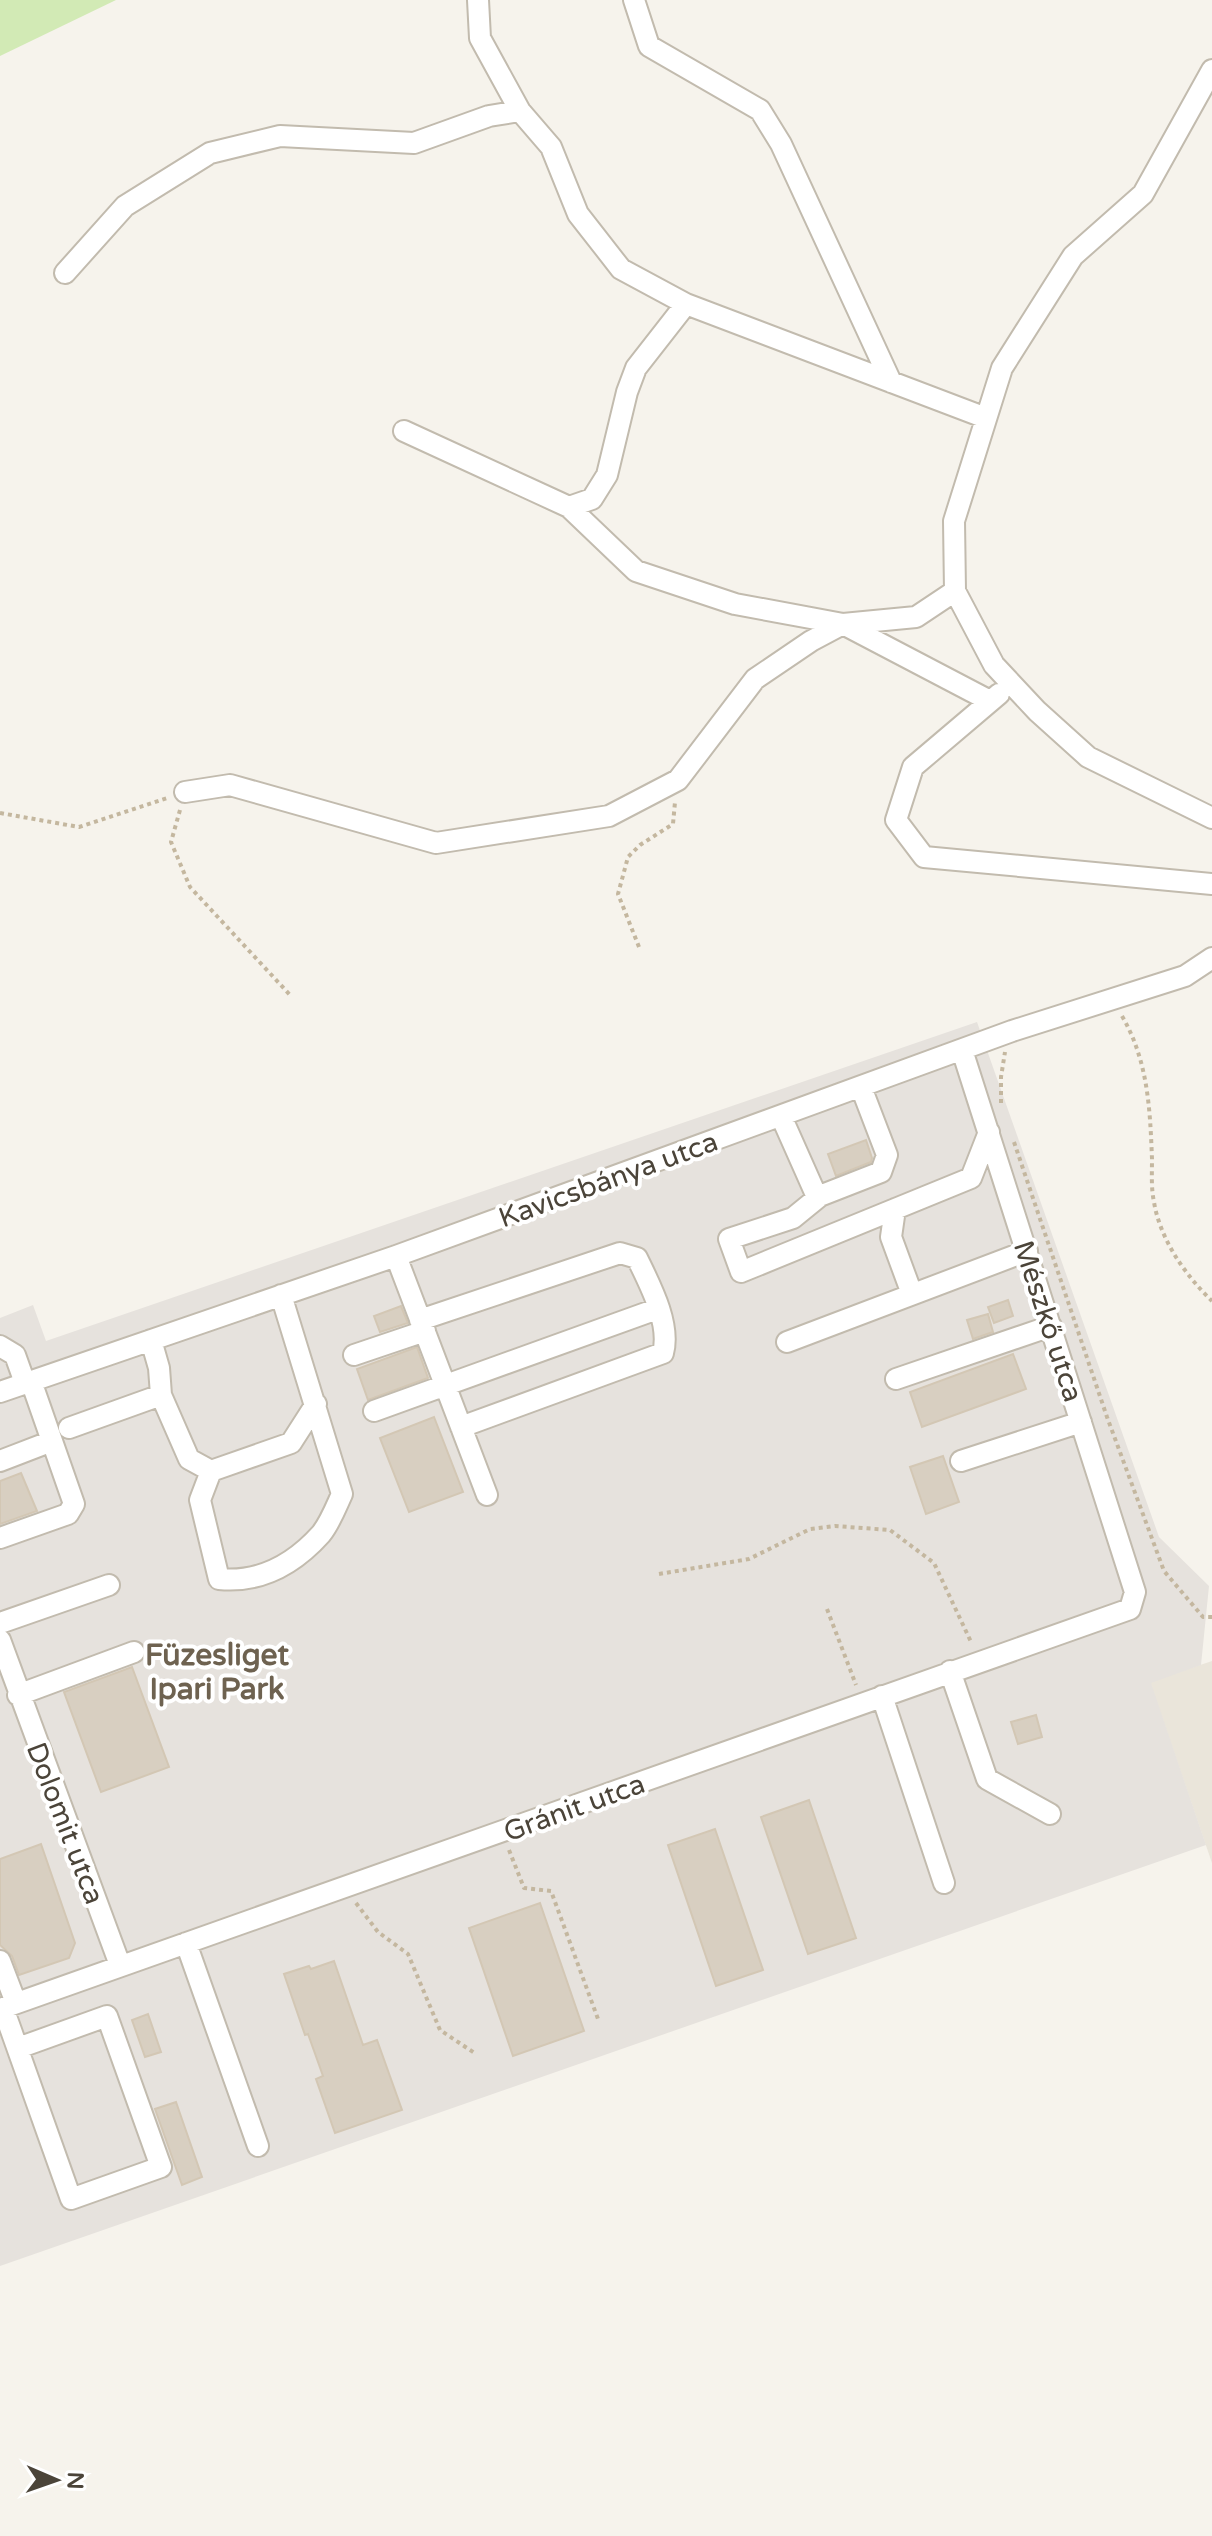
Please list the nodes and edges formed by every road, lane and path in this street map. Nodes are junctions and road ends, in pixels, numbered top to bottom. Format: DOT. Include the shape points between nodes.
graph roads {
  1 [pos="478,0"];
  2 [pos="634,0"];
  3 [pos="1212,70"];
  4 [pos="520,111"];
  5 [pos="65,273"];
  6 [pos="686,304"];
  7 [pos="891,382"];
  8 [pos="986,418"];
  9 [pos="404,431"];
  10 [pos="569,507"];
  11 [pos="955,591"];
  12 [pos="843,624"];
  13 [pos="1012,683"];
  14 [pos="990,701"];
  15 [pos="678,780"];
  16 [pos="185,792"];
  17 [pos="0,813"];
  18 [pos="1212,818"];
  19 [pos="1212,884"];
  20 [pos="639,947"];
  21 [pos="1212,958"];
  22 [pos="291,996"];
  23 [pos="1098,1004"];
  24 [pos="1012,1031"];
  25 [pos="962,1050"];
  26 [pos="861,1087"];
  27 [pos="1001,1103"];
  28 [pos="781,1116"];
  29 [pos="989,1132"];
  30 [pos="1011,1133"];
  31 [pos="820,1196"];
  32 [pos="895,1209"];
  33 [pos="1027,1251"];
  34 [pos="396,1256"];
  35 [pos="912,1294"];
  36 [pos="281,1295"];
  37 [pos="1212,1301"];
  38 [pos="657,1309"];
  39 [pos="423,1326"];
  40 [pos="1051,1326"];
  41 [pos="151,1340"];
  42 [pos="787,1342"];
  43 [pos="0,1346"];
  44 [pos="354,1355"];
  45 [pos="896,1379"];
  46 [pos="28,1382"];
  47 [pos="445,1384"];
  48 [pos="0,1392"];
  49 [pos="161,1395"];
  50 [pos="316,1404"];
  51 [pos="374,1411"];
  52 [pos="1081,1422"];
  53 [pos="461,1427"];
  54 [pos="69,1428"];
  55 [pos="52,1441"];
  56 [pos="0,1461"];
  57 [pos="961,1461"];
  58 [pos="211,1471"];
  59 [pos="487,1495"];
  60 [pos="0,1538"];
  61 [pos="659,1574"];
  62 [pos="109,1585"];
  63 [pos="1135,1592"];
  64 [pos="827,1609"];
  65 [pos="1212,1617"];
  66 [pos="0,1623"];
  67 [pos="0,1640"];
  68 [pos="134,1652"];
  69 [pos="980,1660"];
  70 [pos="950,1671"];
  71 [pos="16,1688"];
  72 [pos="872,1699"];
  73 [pos="1050,1814"];
  74 [pos="502,1833"];
  75 [pos="944,1883"];
  76 [pos="344,1889"];
  77 [pos="186,1943"];
  78 [pos="0,1961"];
  79 [pos="120,1965"];
  80 [pos="6,2007"];
  81 [pos="598,2019"];
  82 [pos="18,2048"];
  83 [pos="476,2054"];
  84 [pos="258,2146"];
  1 -- 4 [label="street" via="480,38"];
  2 -- 7 [label="street" via="649,46 760,110 781,144"];
  3 -- 8 [label="street" via="1143,194 1073,256 1002,368"];
  4 -- 5 [label="street" via="489,116 414,143 280,136 210,153 125,206"];
  4 -- 6 [label="street" via="551,147 578,214 621,269"];
  6 -- 7 [label="street"];
  6 -- 10 [label="street" via="636,368 607,475 592,499"];
  7 -- 8 [label="street"];
  8 -- 11 [label="street" via="954,521"];
  9 -- 10 [label="street"];
  10 -- 12 [label="street" via="636,571 735,604"];
  11 -- 12 [label="street" via="916,617"];
  11 -- 13 [label="street" via="994,665"];
  12 -- 14 [label="street"];
  12 -- 15 [label="street" via="755,679"];
  13 -- 14 [label="street"];
  13 -- 18 [label="street" via="1088,757"];
  14 -- 19 [label="street" via="913,767 896,820 924,857"];
  15 -- 16 [label="street" via="609,816 436,843 230,785"];
  15 -- 20 [label="path" via="673,824 628,857 618,894"];
  16 -- 17 [label="path" via="79,827"];
  16 -- 22 [label="path" via="171,842 190,887"];
  21 -- 23 [label="street, Kavicsbánya utca" via="1185,976"];
  23 -- 24 [label="street, Kavicsbánya utca"];
  23 -- 37 [label="path" via="1122,1017 1140,1055 1149,1095 1153,1201 1163,1233 1194,1284"];
  24 -- 25 [label="street, Kavicsbánya utca"];
  24 -- 27 [label="path" via="1005,1050"];
  25 -- 26 [label="street, Kavicsbánya utca"];
  25 -- 29 [label="street, Mészkő utca"];
  26 -- 28 [label="street, Kavicsbánya utca"];
  26 -- 31 [label="street" via="887,1155 881,1172"];
  28 -- 31 [label="street"];
  28 -- 34 [label="street, Kavicsbánya utca"];
  29 -- 32 [label="street" via="971,1178"];
  29 -- 33 [label="street, Mészkő utca"];
  30 -- 65 [label="path" via="1164,1571 1203,1617"];
  31 -- 32 [label="street" via="793,1218 729,1239 741,1272"];
  32 -- 35 [label="street" via="891,1237"];
  33 -- 35 [label="street"];
  33 -- 40 [label="street, Mészkő utca"];
  34 -- 36 [label="street, Kavicsbánya utca"];
  34 -- 39 [label="street"];
  35 -- 42 [label="street"];
  36 -- 41 [label="street, Kavicsbánya utca"];
  36 -- 50 [label="street"];
  38 -- 39 [label="street" via="637,1258 620,1253"];
  38 -- 47 [label="street"];
  38 -- 53 [label="street" via="667,1339 663,1353"];
  39 -- 44 [label="street"];
  39 -- 47 [label="street"];
  40 -- 45 [label="street"];
  40 -- 52 [label="street, Mészkő utca"];
  41 -- 46 [label="street, Kavicsbánya utca"];
  41 -- 49 [label="street"];
  43 -- 46 [label="street" via="15,1355"];
  46 -- 48 [label="street, Kavicsbánya utca"];
  46 -- 55 [label="street"];
  47 -- 51 [label="street"];
  47 -- 53 [label="street"];
  49 -- 54 [label="street"];
  49 -- 58 [label="street" via="189,1459"];
  50 -- 58 [label="street" via="291,1443"];
  50 -- 58 [label="street" via="342,1494 322,1532 281,1569 238,1581 219,1579 200,1500"];
  52 -- 57 [label="street"];
  52 -- 63 [label="street, Mészkő utca"];
  53 -- 59 [label="street"];
  55 -- 56 [label="street"];
  55 -- 60 [label="street" via="74,1504 68,1514"];
  61 -- 69 [label="path" via="749,1559 810,1529 890,1530 934,1563"];
  62 -- 66 [label="street"];
  63 -- 69 [label="street, Gránit utca" via="1130,1609"];
  64 -- 72 [label="path"];
  67 -- 71 [label="street, Dolomit utca"];
  68 -- 71 [label="street"];
  69 -- 70 [label="street, Gránit utca"];
  70 -- 72 [label="street, Gránit utca"];
  70 -- 73 [label="street" via="987,1779"];
  71 -- 79 [label="street, Dolomit utca"];
  72 -- 74 [label="street, Gránit utca"];
  72 -- 75 [label="street"];
  74 -- 76 [label="street, Gránit utca"];
  74 -- 81 [label="path" via="524,1888 551,1891"];
  76 -- 77 [label="street, Gránit utca"];
  76 -- 83 [label="path" via="378,1932 408,1954 440,2030"];
  77 -- 79 [label="street, Gránit utca"];
  77 -- 84 [label="street"];
  78 -- 80 [label="street"];
  79 -- 80 [label="street, Gránit utca"];
  80 -- 82 [label="street"];
  82 -- 82 [label="street" via="71,2199 161,2167 107,2016"];
}
